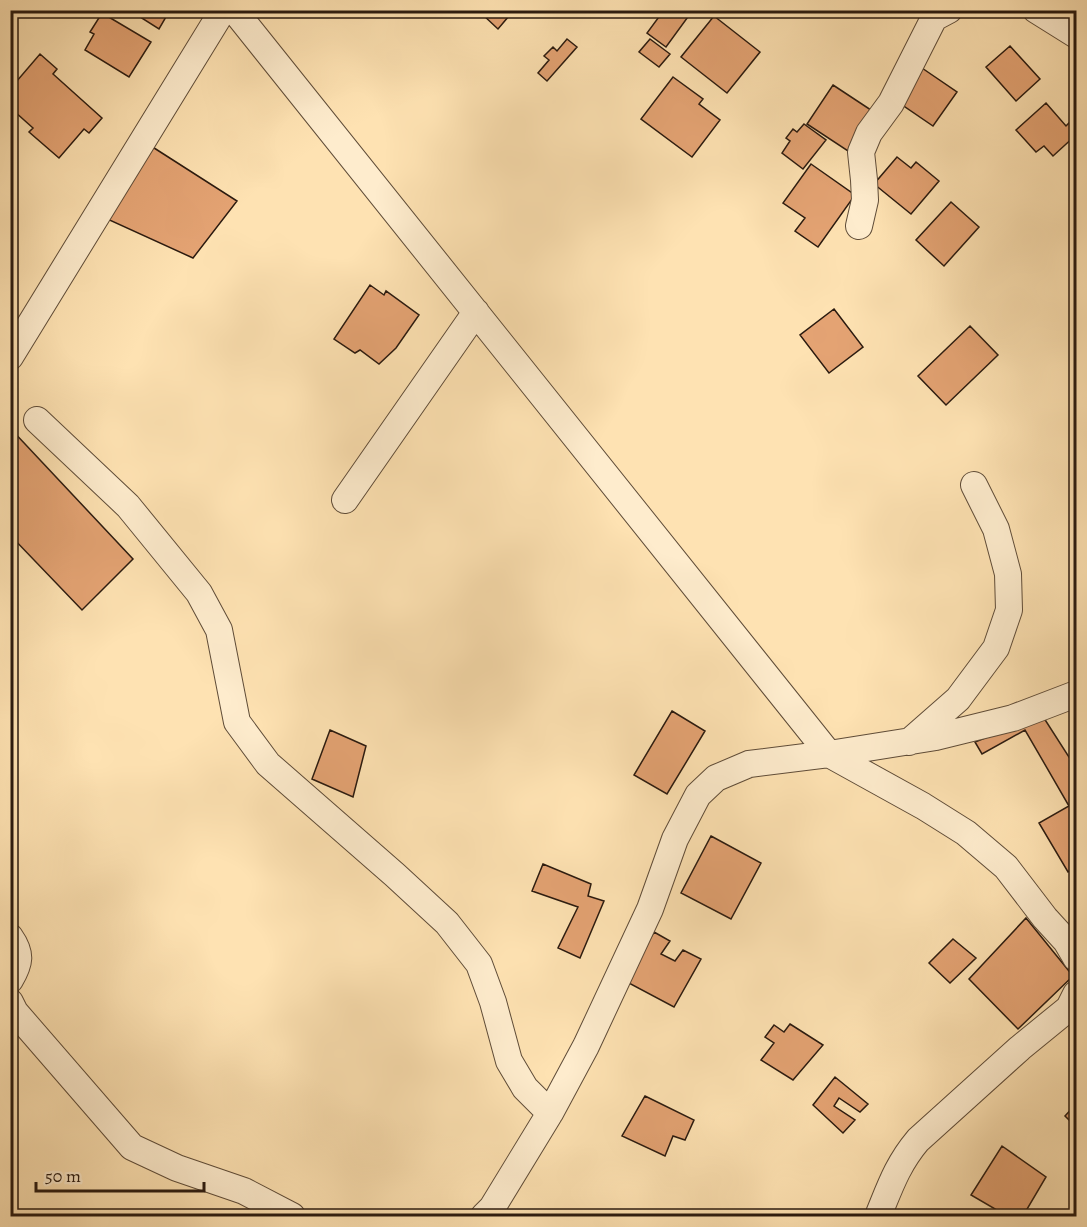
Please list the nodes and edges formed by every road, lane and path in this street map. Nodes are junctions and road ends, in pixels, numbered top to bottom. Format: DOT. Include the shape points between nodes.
graph roads {
  1 [pos="223,10"];
  2 [pos="234,10"];
  3 [pos="949,10"];
  4 [pos="1035,10"];
  5 [pos="1077,36"];
  6 [pos="859,226"];
  7 [pos="476,312"];
  8 [pos="10,357"];
  9 [pos="37,420"];
  10 [pos="974,485"];
  11 [pos="345,500"];
  12 [pos="1077,694"];
  13 [pos="908,742"];
  14 [pos="829,754"];
  15 [pos="10,937"];
  16 [pos="1077,958"];
  17 [pos="10,980"];
  18 [pos="1077,994"];
  19 [pos="10,1002"];
  20 [pos="550,1113"];
  21 [pos="292,1216"];
  22 [pos="484,1216"];
  23 [pos="878,1216"];
  1 -- 8 [label="street"];
  2 -- 7 [label="street"];
  3 -- 6 [label="street" via="934,18 891,104 869,133 861,152 865,200"];
  4 -- 5 [label="street"];
  7 -- 11 [label="street"];
  7 -- 14 [label="street"];
  9 -- 20 [label="street" via="128,506 200,593 219,630 237,722 268,764 447,923 479,964 509,1061 525,1088"];
  10 -- 13 [label="street" via="996,529 1008,573 1009,610 996,648 958,699"];
  12 -- 13 [label="street" via="1013,718"];
  13 -- 14 [label="street"];
  14 -- 16 [label="street" via="966,833 1006,867"];
  14 -- 20 [label="street" via="748,764 717,778 698,795 675,839 650,909"];
  15 -- 17 [label="street" via="18,948 17,968"];
  18 -- 23 [label="street" via="1069,1008 918,1140 897,1170"];
  19 -- 21 [label="street" via="132,1147 177,1168 244,1191"];
  20 -- 22 [label="street"];
}
